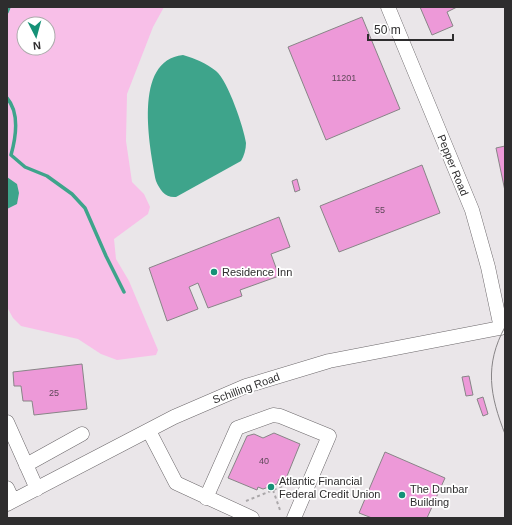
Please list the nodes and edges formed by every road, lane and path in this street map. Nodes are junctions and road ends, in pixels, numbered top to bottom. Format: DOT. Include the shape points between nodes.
graph roads {
  1 [pos="388,7"];
  2 [pos="503,328"];
  3 [pos="7,422"];
  4 [pos="148,431"];
  5 [pos="82,434"];
  6 [pos="26,465"];
  7 [pos="293,482"];
  8 [pos="7,488"];
  9 [pos="37,489"];
  10 [pos="273,490"];
  11 [pos="206,498"];
  12 [pos="10,503"];
  13 [pos="230,509"];
  14 [pos="280,510"];
  15 [pos="252,518"];
  16 [pos="294,518"];
  1 -- 2 [label="street, Pepper Road" via="472,210"];
  2 -- 4 [label="street, Schilling Road" via="296,370 221,396"];
  3 -- 6 [label="street"];
  4 -- 9 [label="street, Schilling Road"];
  4 -- 11 [label="street" via="176,483"];
  5 -- 6 [label="street"];
  6 -- 9 [label="street"];
  7 -- 10 [label="path"];
  8 -- 12 [label="street"];
  9 -- 12 [label="street, Schilling Road"];
  10 -- 13 [label="path"];
  10 -- 14 [label="path"];
  11 -- 13 [label="street"];
  11 -- 16 [label="street" via="237,428 268,416 280,416 329,436"];
  13 -- 15 [label="street"];
}
